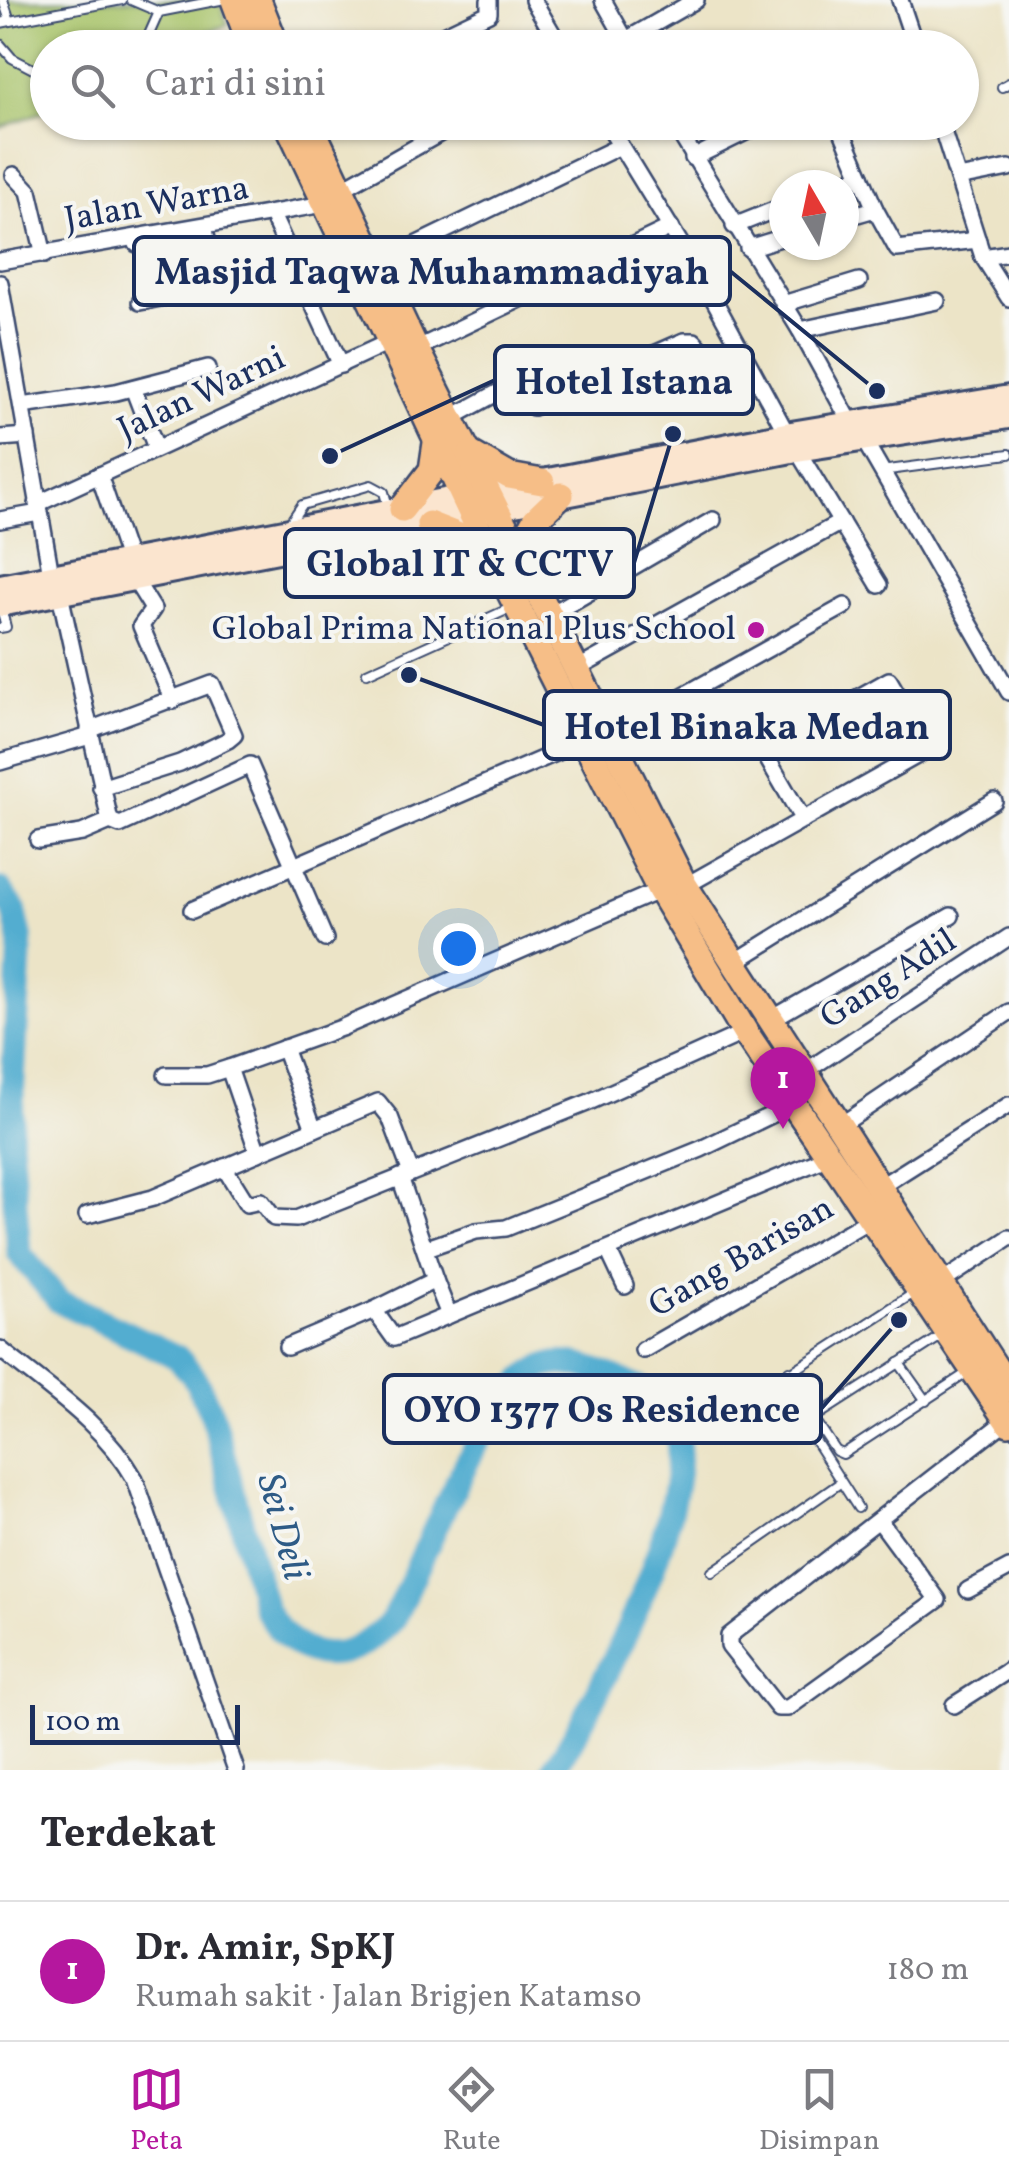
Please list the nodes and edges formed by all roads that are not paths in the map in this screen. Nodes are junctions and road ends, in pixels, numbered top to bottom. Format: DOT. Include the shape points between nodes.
graph roads {
  1 [pos="3,0"];
  2 [pos="122,0"];
  3 [pos="131,0"];
  4 [pos="220,0"];
  5 [pos="234,0"];
  6 [pos="489,0"];
  7 [pos="533,0"];
  8 [pos="603,0"];
  9 [pos="696,0"];
  10 [pos="900,0"];
  11 [pos="267,3"];
  12 [pos="159,12"];
  13 [pos="5,22"];
  14 [pos="150,30"];
  15 [pos="245,30"];
  16 [pos="273,30"];
  17 [pos="454,30"];
  18 [pos="551,30"];
  19 [pos="620,30"];
  20 [pos="650,30"];
  21 [pos="910,30"];
  22 [pos="0,44"];
  23 [pos="30,68"];
  24 [pos="297,140"];
  25 [pos="315,140"];
  26 [pos="429,140"];
  27 [pos="616,140"];
  28 [pos="683,140"];
  29 [pos="730,140"];
  30 [pos="846,140"];
  31 [pos="946,140"];
  32 [pos="620,146"];
  33 [pos="693,158"];
  34 [pos="1009,168"];
  35 [pos="14,174"];
  36 [pos="861,176"];
  37 [pos="958,178"];
  38 [pos="332,197"];
  39 [pos="874,208"];
  40 [pos="769,212"];
  41 [pos="859,213"];
  42 [pos="272,215"];
  43 [pos="204,226"];
  44 [pos="734,226"];
  45 [pos="347,227"];
  46 [pos="671,227"];
  47 [pos="136,238"];
  48 [pos="978,240"];
  49 [pos="769,242"];
  50 [pos="748,248"];
  51 [pos="1009,253"];
  52 [pos="44,255"];
  53 [pos="982,257"];
  54 [pos="0,262"];
  55 [pos="293,264"];
  56 [pos="376,264"];
  57 [pos="860,281"];
  58 [pos="0,283"];
  59 [pos="218,287"];
  60 [pos="1009,298"];
  61 [pos="937,301"];
  62 [pos="783,304"];
  63 [pos="800,330"];
  64 [pos="391,340"];
  65 [pos="416,350"];
  66 [pos="706,354"];
  67 [pos="5,357"];
  68 [pos="341,365"];
  69 [pos="208,368"];
  70 [pos="132,388"];
  71 [pos="1009,397"];
  72 [pos="22,406"];
  73 [pos="1009,417"];
  74 [pos="444,427"];
  75 [pos="857,431"];
  76 [pos="27,436"];
  77 [pos="0,438"];
  78 [pos="792,442"];
  79 [pos="156,448"];
  80 [pos="467,450"];
  81 [pos="1009,454"];
  82 [pos="882,471"];
  83 [pos="99,475"];
  84 [pos="552,488"];
  85 [pos="480,504"];
  86 [pos="38,508"];
  87 [pos="395,511"];
  88 [pos="0,520"];
  89 [pos="713,520"];
  90 [pos="841,522"];
  91 [pos="428,524"];
  92 [pos="487,547"];
  93 [pos="518,551"];
  94 [pos="132,571"];
  95 [pos="879,584"];
  96 [pos="55,585"];
  97 [pos="0,586"];
  98 [pos="0,605"];
  99 [pos="517,605"];
  100 [pos="845,606"];
  101 [pos="550,615"];
  102 [pos="0,628"];
  103 [pos="577,670"];
  104 [pos="366,673"];
  105 [pos="1009,692"];
  106 [pos="173,701"];
  107 [pos="90,733"];
  108 [pos="598,738"];
  109 [pos="0,762"];
  110 [pos="100,788"];
  111 [pos="994,800"];
  112 [pos="803,820"];
  113 [pos="110,821"];
  114 [pos="38,840"];
  115 [pos="294,870"];
  116 [pos="673,888"];
  117 [pos="192,910"];
  118 [pos="952,916"];
  119 [pos="1009,937"];
  120 [pos="325,939"];
  121 [pos="732,964"];
  122 [pos="1009,1012"];
  123 [pos="770,1020"];
  124 [pos="745,1032"];
  125 [pos="284,1048"];
  126 [pos="230,1068"];
  127 [pos="803,1073"];
  128 [pos="166,1075"];
  129 [pos="796,1103"];
  130 [pos="1009,1106"];
  131 [pos="838,1127"];
  132 [pos="314,1129"];
  133 [pos="258,1153"];
  134 [pos="831,1156"];
  135 [pos="224,1167"];
  136 [pos="406,1175"];
  137 [pos="869,1202"];
  138 [pos="87,1216"];
  139 [pos="1009,1238"];
  140 [pos="426,1248"];
  141 [pos="609,1252"];
  142 [pos="435,1280"];
  143 [pos="624,1286"];
  144 [pos="929,1287"];
  145 [pos="374,1310"];
  146 [pos="449,1315"];
  147 [pos="948,1332"];
  148 [pos="287,1347"];
  149 [pos="0,1350"];
  150 [pos="643,1350"];
  151 [pos="899,1363"];
  152 [pos="789,1371"];
  153 [pos="996,1372"];
  154 [pos="926,1402"];
  155 [pos="817,1416"];
  156 [pos="1008,1422"];
  157 [pos="840,1483"];
  158 [pos="858,1508"];
  159 [pos="879,1520"];
  160 [pos="1009,1568"];
  161 [pos="712,1572"];
  162 [pos="968,1590"];
  163 [pos="1009,1670"];
  164 [pos="954,1705"];
  165 [pos="236,1770"];
  1 -- 13 [label="lane"];
  2 -- 13 [label="lane"];
  3 -- 12 [label="lane"];
  4 -- 12 [label="lane"];
  5 -- 15 [label="main road"];
  6 -- 17 [label="street" via="489,13"];
  7 -- 18 [label="street"];
  8 -- 19 [label="street"];
  9 -- 20 [label="street"];
  10 -- 21 [label="street"];
  11 -- 16 [label="main road"];
  12 -- 14 [label="lane"];
  22 -- 23 [label="lane"];
  24 -- 38 [label="main road"];
  25 -- 38 [label="main road"];
  26 -- 38 [label="street, Jalan Warna"];
  27 -- 32 [label="street"];
  28 -- 33 [label="street"];
  29 -- 33 [label="street"];
  30 -- 36 [label="street"];
  31 -- 37 [label="street"];
  32 -- 46 [label="street"];
  32 -- 56 [label="street"];
  33 -- 44 [label="street"];
  34 -- 37 [label="street"];
  35 -- 52 [label="street" via="29,191"];
  36 -- 39 [label="street"];
  37 -- 48 [label="street"];
  38 -- 42 [label="street, Jalan Warna"];
  38 -- 45 [label="main road"];
  39 -- 41 [label="street"];
  39 -- 48 [label="street" via="897,249"];
  40 -- 44 [label="street"];
  42 -- 43 [label="street, Jalan Warna"];
  42 -- 55 [label="street"];
  43 -- 47 [label="street, Jalan Warna"];
  43 -- 59 [label="street"];
  44 -- 50 [label="street"];
  45 -- 56 [label="main road"];
  45 -- 64 [label="main road"];
  46 -- 65 [label="street"];
  46 -- 78 [label="street"];
  47 -- 52 [label="street, Jalan Warna"];
  47 -- 59 [label="street" via="147,248 153,298 143,302"];
  48 -- 53 [label="street"];
  49 -- 50 [label="street"];
  50 -- 62 [label="street"];
  51 -- 53 [label="street"];
  52 -- 54 [label="street, Jalan Warna"];
  53 -- 60 [label="street"];
  55 -- 59 [label="street"];
  55 -- 68 [label="street"];
  56 -- 65 [label="main road"];
  57 -- 62 [label="street"];
  58 -- 67 [label="street"];
  61 -- 63 [label="street"];
  62 -- 63 [label="street"];
  63 -- 75 [label="street"];
  64 -- 68 [label="street, Jalan Warni"];
  64 -- 74 [label="main road"];
  65 -- 74 [label="main road"];
  66 -- 74 [label="street" via="699,344 684,341 532,408 508,387"];
  67 -- 72 [label="street"];
  68 -- 79 [label="street, Jalan Warni"];
  69 -- 70 [label="street"];
  70 -- 72 [label="street"];
  70 -- 79 [label="street"];
  71 -- 75 [label="main road"];
  72 -- 76 [label="street"];
  73 -- 75 [label="main road"];
  74 -- 80 [label="main road"];
  74 -- 85 [label="main road"];
  74 -- 87 [label="main road" via="432,470"];
  75 -- 78 [label="main road"];
  75 -- 82 [label="street"];
  76 -- 77 [label="street"];
  76 -- 86 [label="street"];
  78 -- 84 [label="main road"];
  78 -- 90 [label="street"];
  79 -- 83 [label="street, Jalan Warni"];
  80 -- 84 [label="main road" via="509,476"];
  80 -- 85 [label="main road"];
  81 -- 82 [label="lane"];
  82 -- 105 [label="street"];
  83 -- 86 [label="street, Jalan Warni"];
  83 -- 94 [label="street"];
  84 -- 85 [label="main road"];
  84 -- 93 [label="main road"];
  85 -- 87 [label="main road"];
  85 -- 91 [label="main road"];
  85 -- 92 [label="main road"];
  85 -- 93 [label="main road"];
  86 -- 88 [label="street, Jalan Warni"];
  86 -- 96 [label="street"];
  87 -- 94 [label="main road"];
  89 -- 101 [label="street"];
  90 -- 95 [label="street"];
  90 -- 103 [label="street"];
  91 -- 92 [label="main road"];
  91 -- 94 [label="main road"];
  92 -- 99 [label="main road"];
  93 -- 101 [label="main road"];
  94 -- 96 [label="main road"];
  94 -- 106 [label="street" via="153,608 140,626"];
  96 -- 97 [label="main road"];
  96 -- 98 [label="main road"];
  96 -- 107 [label="street"];
  98 -- 102 [label="lane" via="6,627"];
  99 -- 104 [label="lane"];
  99 -- 108 [label="main road"];
  100 -- 108 [label="street"];
  101 -- 103 [label="main road"];
  103 -- 108 [label="main road"];
  106 -- 107 [label="street"];
  106 -- 110 [label="street" via="214,684 232,738"];
  107 -- 109 [label="street"];
  107 -- 110 [label="street"];
  108 -- 115 [label="street"];
  108 -- 116 [label="main road"];
  110 -- 113 [label="street"];
  111 -- 121 [label="street"];
  112 -- 112 [label="street" via="764,751 889,680 927,748"];
  112 -- 116 [label="street"];
  113 -- 114 [label="street"];
  113 -- 115 [label="street" via="120,825 250,765"];
  115 -- 117 [label="street"];
  115 -- 120 [label="street"];
  116 -- 121 [label="main road"];
  116 -- 124 [label="main road"];
  116 -- 125 [label="street"];
  118 -- 123 [label="street"];
  119 -- 127 [label="street, Gang Adil"];
  121 -- 123 [label="main road"];
  122 -- 131 [label="street"];
  123 -- 127 [label="main road"];
  124 -- 129 [label="main road"];
  124 -- 136 [label="street"];
  125 -- 126 [label="street"];
  125 -- 132 [label="street"];
  126 -- 128 [label="street"];
  126 -- 133 [label="street"];
  127 -- 131 [label="main road"];
  129 -- 134 [label="main road"];
  129 -- 140 [label="street" via="506,1228"];
  130 -- 137 [label="street, Gang Barisan"];
  131 -- 137 [label="main road"];
  132 -- 133 [label="street"];
  132 -- 136 [label="street" via="378,1102 390,1117"];
  133 -- 135 [label="street"];
  134 -- 137 [label="main road"];
  134 -- 141 [label="street"];
  135 -- 136 [label="street" via="244,1202 261,1201 283,1221"];
  135 -- 138 [label="street"];
  136 -- 140 [label="street"];
  137 -- 144 [label="main road"];
  137 -- 150 [label="street, Gang Barisan"];
  139 -- 144 [label="street"];
  140 -- 142 [label="street"];
  141 -- 143 [label="street"];
  141 -- 146 [label="street"];
  142 -- 145 [label="street"];
  142 -- 146 [label="street"];
  144 -- 147 [label="main road"];
  144 -- 152 [label="lane"];
  144 -- 153 [label="main road"];
  145 -- 146 [label="street" via="394,1338"];
  145 -- 148 [label="street"];
  147 -- 151 [label="lane"];
  147 -- 153 [label="main road"];
  149 -- 165 [label="street" via="108,1437 134,1479"];
  151 -- 154 [label="lane"];
  151 -- 155 [label="lane"];
  152 -- 155 [label="lane"];
  152 -- 157 [label="lane" via="782,1389"];
  153 -- 154 [label="lane"];
  153 -- 156 [label="main road"];
  154 -- 155 [label="lane" via="843,1454 821,1431"];
  156 -- 159 [label="street"];
  157 -- 158 [label="lane"];
  157 -- 161 [label="lane"];
  159 -- 159 [label="street" via="729,1636 729,1646 778,1708 788,1708 938,1600"];
  160 -- 162 [label="street"];
  163 -- 164 [label="street"];
}
